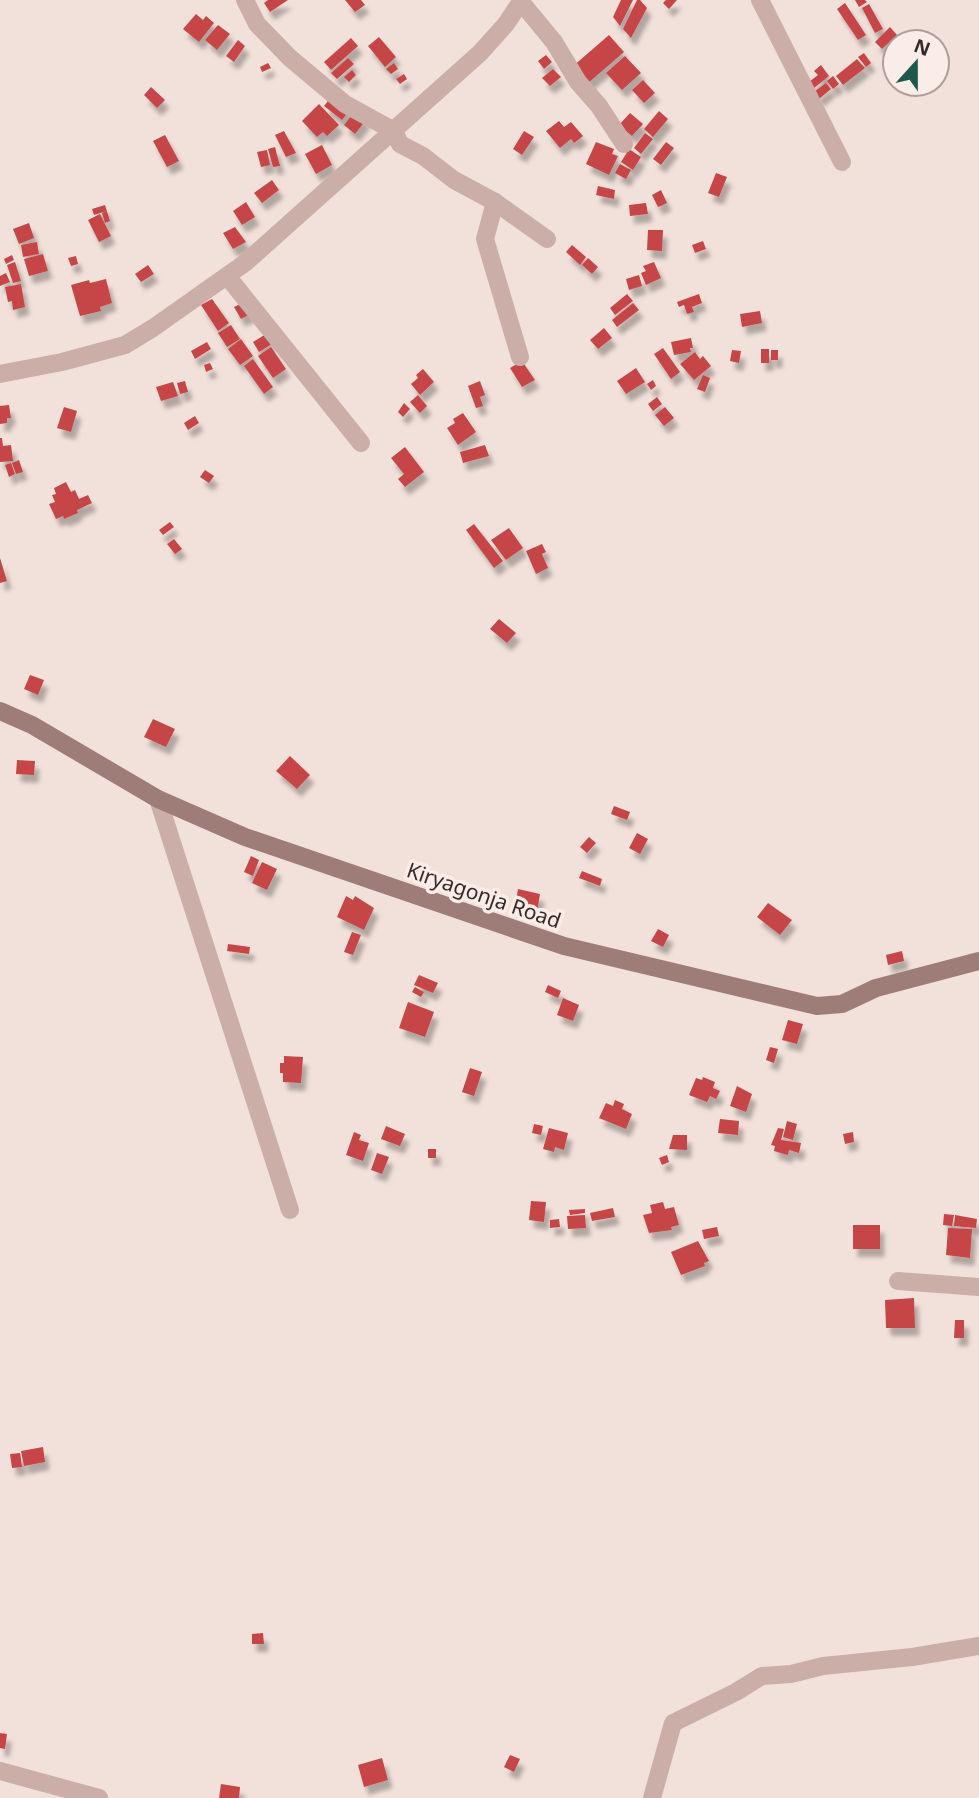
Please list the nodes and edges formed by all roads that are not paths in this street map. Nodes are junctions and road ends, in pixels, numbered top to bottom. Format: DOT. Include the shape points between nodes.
graph roads {
  1 [pos="246,0"];
  2 [pos="760,0"];
  3 [pos="522,1"];
  4 [pos="394,131"];
  5 [pos="624,145"];
  6 [pos="842,162"];
  7 [pos="495,202"];
  8 [pos="547,239"];
  9 [pos="227,276"];
  10 [pos="520,357"];
  11 [pos="0,374"];
  12 [pos="361,443"];
  13 [pos="0,711"];
  14 [pos="158,799"];
  15 [pos="979,961"];
  16 [pos="290,1210"];
  17 [pos="898,1281"];
  18 [pos="979,1287"];
  19 [pos="979,1646"];
  20 [pos="0,1771"];
  21 [pos="99,1798"];
  22 [pos="652,1798"];
  1 -- 4 [label="street" via="257,24 290,58 345,104"];
  2 -- 6 [label="street"];
  3 -- 4 [label="street" via="480,53"];
  3 -- 5 [label="street"];
  4 -- 7 [label="street" via="400,144"];
  4 -- 9 [label="street"];
  7 -- 8 [label="street"];
  7 -- 10 [label="street" via="485,239"];
  9 -- 11 [label="street" via="125,345"];
  9 -- 12 [label="street"];
  13 -- 14 [label="street, Kiryagonja Road"];
  14 -- 15 [label="street, Kiryagonja Road" via="245,837 564,946 817,1006 842,1004 876,988"];
  14 -- 16 [label="street"];
  17 -- 18 [label="street"];
  19 -- 22 [label="street" via="762,1676 673,1723"];
  20 -- 21 [label="street"];
}
